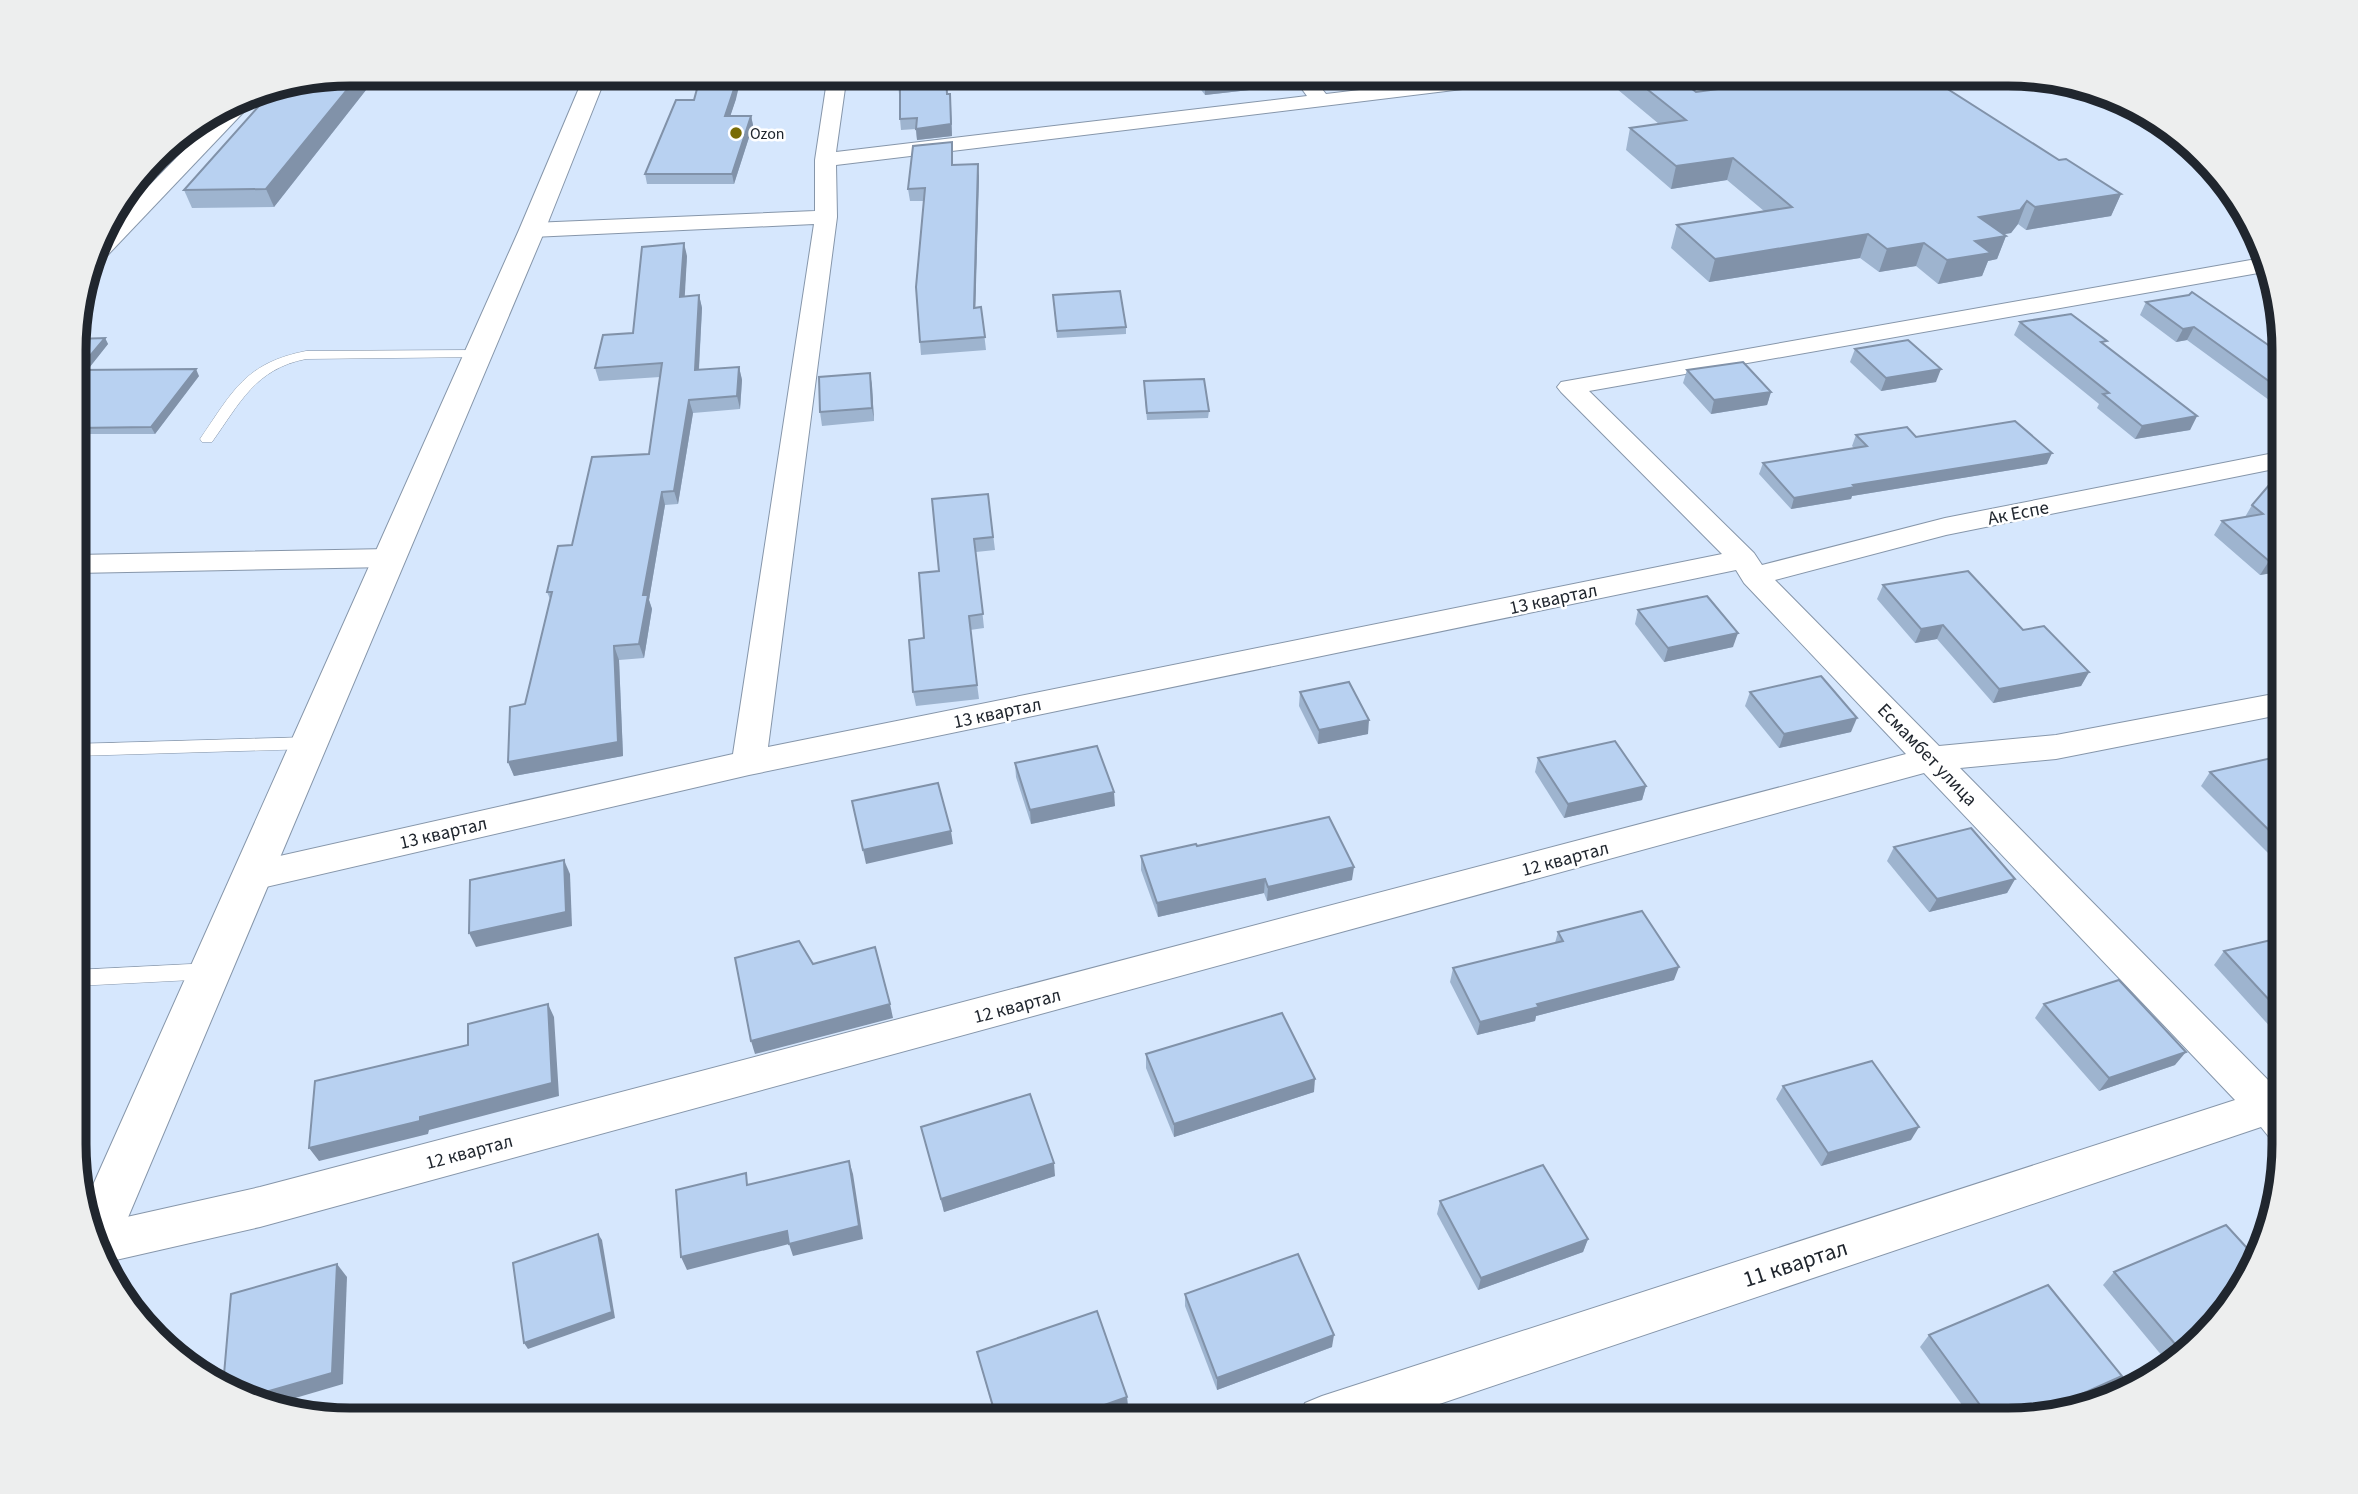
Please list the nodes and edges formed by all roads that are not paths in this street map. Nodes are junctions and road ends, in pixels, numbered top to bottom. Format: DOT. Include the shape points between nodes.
graph roads {
  1 [pos="591,86"];
  2 [pos="835,86"];
  3 [pos="1310,86"];
  4 [pos="1437,86"];
  5 [pos="1321,100"];
  6 [pos="230,114"];
  7 [pos="825,160"];
  8 [pos="826,217"];
  9 [pos="532,230"];
  10 [pos="110,239"];
  11 [pos="2258,266"];
  12 [pos="478,354"];
  13 [pos="207,439"];
  14 [pos="2272,461"];
  15 [pos="389,558"];
  16 [pos="86,564"];
  17 [pos="1749,568"];
  18 [pos="2272,705"];
  19 [pos="310,743"];
  20 [pos="86,750"];
  21 [pos="1933,760"];
  22 [pos="749,763"];
  23 [pos="253,876"];
  24 [pos="211,971"];
  25 [pos="86,977"];
  26 [pos="2272,1105"];
  27 [pos="2272,1113"];
  28 [pos="99,1227"];
  29 [pos="105,1242"];
  30 [pos="1359,1408"];
  1 -- 9 [label="street"];
  2 -- 7 [label="street"];
  3 -- 5 [label="street"];
  4 -- 5 [label="street"];
  5 -- 7 [label="street"];
  6 -- 10 [label="street"];
  7 -- 8 [label="street"];
  8 -- 9 [label="street"];
  8 -- 22 [label="street"];
  9 -- 12 [label="street"];
  11 -- 17 [label="street, Есмамбет улица" via="1570,387"];
  12 -- 13 [label="lane" via="306,355 270,363 255,374"];
  12 -- 15 [label="street"];
  14 -- 17 [label="street, Ак Еспе"];
  15 -- 16 [label="street"];
  15 -- 19 [label="street"];
  17 -- 21 [label="street, Есмамбет улица"];
  17 -- 22 [label="street, 13 квартал"];
  18 -- 21 [label="street" via="2056,747"];
  19 -- 20 [label="lane"];
  19 -- 23 [label="street"];
  21 -- 26 [label="street, Есмамбет улица"];
  21 -- 29 [label="street, 12 квартал" via="260,1207"];
  22 -- 23 [label="street, 13 квартал"];
  23 -- 24 [label="street"];
  24 -- 25 [label="lane"];
  24 -- 28 [label="street"];
  27 -- 30 [label="street, 11 квартал"];
}
